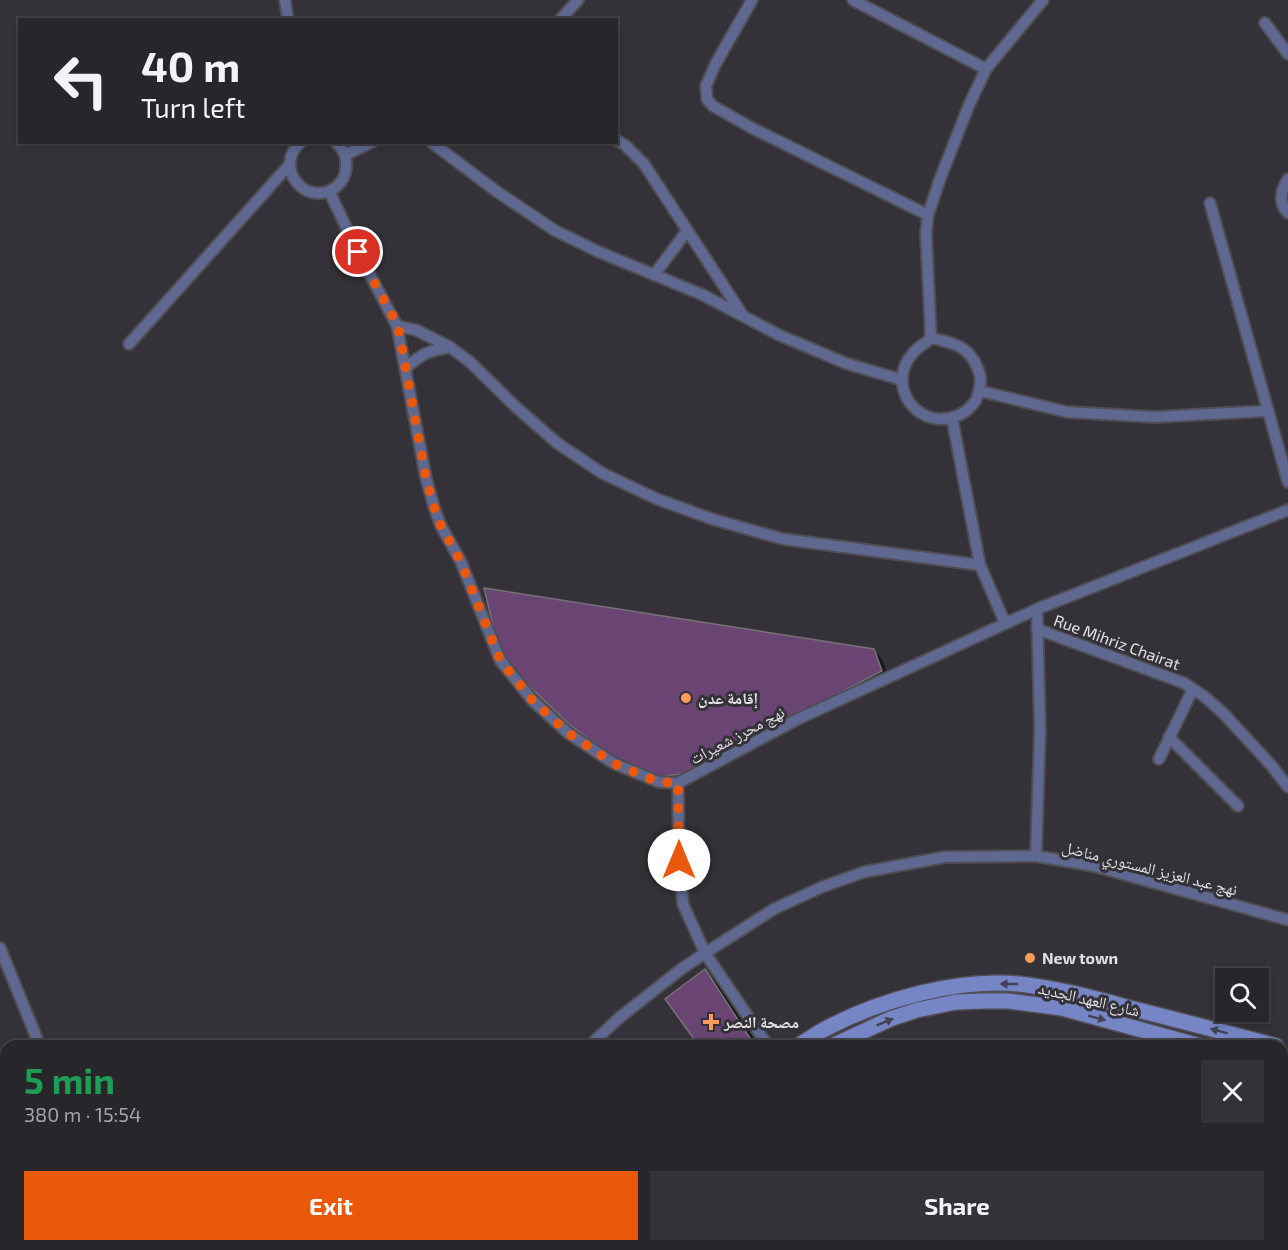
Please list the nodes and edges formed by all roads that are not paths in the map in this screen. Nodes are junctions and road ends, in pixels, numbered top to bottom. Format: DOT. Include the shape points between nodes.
graph roads {
  1 [pos="285,0"];
  2 [pos="578,0"];
  3 [pos="752,0"];
  4 [pos="853,0"];
  5 [pos="1043,0"];
  6 [pos="288,18"];
  7 [pos="562,18"];
  8 [pos="1265,23"];
  9 [pos="1288,54"];
  10 [pos="986,69"];
  11 [pos="618,141"];
  12 [pos="300,144"];
  13 [pos="338,144"];
  14 [pos="368,144"];
  15 [pos="434,144"];
  16 [pos="345,155"];
  17 [pos="290,164"];
  18 [pos="1288,179"];
  19 [pos="329,191"];
  20 [pos="1210,203"];
  21 [pos="1288,213"];
  22 [pos="928,215"];
  23 [pos="687,231"];
  24 [pos="654,275"];
  25 [pos="743,316"];
  26 [pos="398,326"];
  27 [pos="931,338"];
  28 [pos="129,344"];
  29 [pos="450,348"];
  30 [pos="406,368"];
  31 [pos="902,380"];
  32 [pos="980,391"];
  33 [pos="1267,411"];
  34 [pos="952,418"];
  35 [pos="1288,482"];
  36 [pos="1288,510"];
  37 [pos="980,565"];
  38 [pos="1037,609"];
  39 [pos="1005,623"];
  40 [pos="1037,629"];
  41 [pos="1193,689"];
  42 [pos="1169,737"];
  43 [pos="1159,759"];
  44 [pos="678,783"];
  45 [pos="1288,787"];
  46 [pos="1238,806"];
  47 [pos="1036,856"];
  48 [pos="1288,920"];
  49 [pos="0,948"];
  50 [pos="705,953"];
  51 [pos="38,1040"];
  52 [pos="595,1040"];
  53 [pos="764,1040"];
  54 [pos="808,1040"];
  55 [pos="845,1040"];
  56 [pos="1178,1040"];
  57 [pos="1253,1040"];
  1 -- 6 [label="street"];
  2 -- 7 [label="street"];
  3 -- 22 [label="street" via="715,65 706,86 707,99 752,128"];
  4 -- 10 [label="street"];
  5 -- 10 [label="street"];
  8 -- 9 [label="street"];
  10 -- 22 [label="street"];
  11 -- 23 [label="street" via="644,164"];
  12 -- 17 [label="street" via="292,153"];
  13 -- 16 [label="street"];
  14 -- 16 [label="street"];
  15 -- 24 [label="street" via="554,230"];
  16 -- 19 [label="street" via="345,176"];
  17 -- 19 [label="street" via="298,185 307,191"];
  17 -- 28 [label="street"];
  18 -- 21 [label="street" via="1281,197"];
  19 -- 26 [label="street"];
  20 -- 33 [label="street"];
  22 -- 27 [label="street"];
  23 -- 24 [label="street"];
  23 -- 25 [label="street"];
  24 -- 25 [label="street"];
  25 -- 31 [label="street" via="845,363"];
  26 -- 29 [label="street" via="416,330"];
  26 -- 30 [label="street"];
  27 -- 31 [label="street" via="904,367"];
  27 -- 32 [label="street" via="961,346 974,358 981,374"];
  29 -- 30 [label="street" via="431,351"];
  29 -- 37 [label="street" via="557,442 602,473 657,499 783,539"];
  30 -- 44 [label="street" via="434,507 461,562 500,660 533,701 568,733 613,763 658,782"];
  31 -- 34 [label="street" via="905,395 919,413 940,420"];
  32 -- 33 [label="street" via="1067,412 1155,417"];
  32 -- 34 [label="street" via="964,413"];
  33 -- 35 [label="street"];
  34 -- 37 [label="street"];
  36 -- 38 [label="street, نهج محرز شعيرات"];
  37 -- 39 [label="street"];
  38 -- 39 [label="street, نهج محرز شعيرات"];
  38 -- 40 [label="street"];
  39 -- 44 [label="street, نهج محرز شعيرات" via="798,719"];
  40 -- 41 [label="street, Rue Mihriz Chairat"];
  40 -- 47 [label="street" via="1040,729"];
  41 -- 42 [label="street"];
  41 -- 45 [label="street, Rue Mihriz Chairat" via="1224,714"];
  42 -- 43 [label="street"];
  42 -- 46 [label="street"];
  44 -- 50 [label="street, نهج محرز شعيرات" via="683,904"];
  47 -- 48 [label="street, نهج عبد العزيز المستوري مناضل" via="1094,866"];
  47 -- 50 [label="street, نهج عبد العزيز المستوري مناضل" via="945,857 864,872 774,909"];
  49 -- 51 [label="street"];
  50 -- 52 [label="street, نهج عبد العزيز المستوري مناضل"];
  50 -- 53 [label="street, نهج محرز شعيرات"];
  57 -- 54 [label="main road, شارع العهد الجديد, one-way" via="1067,991 1017,984 954,987 915,994 873,1008"];
  55 -- 56 [label="main road, شارع العهد الجديد, one-way" via="917,1010 984,1000 1062,1008"];
}
